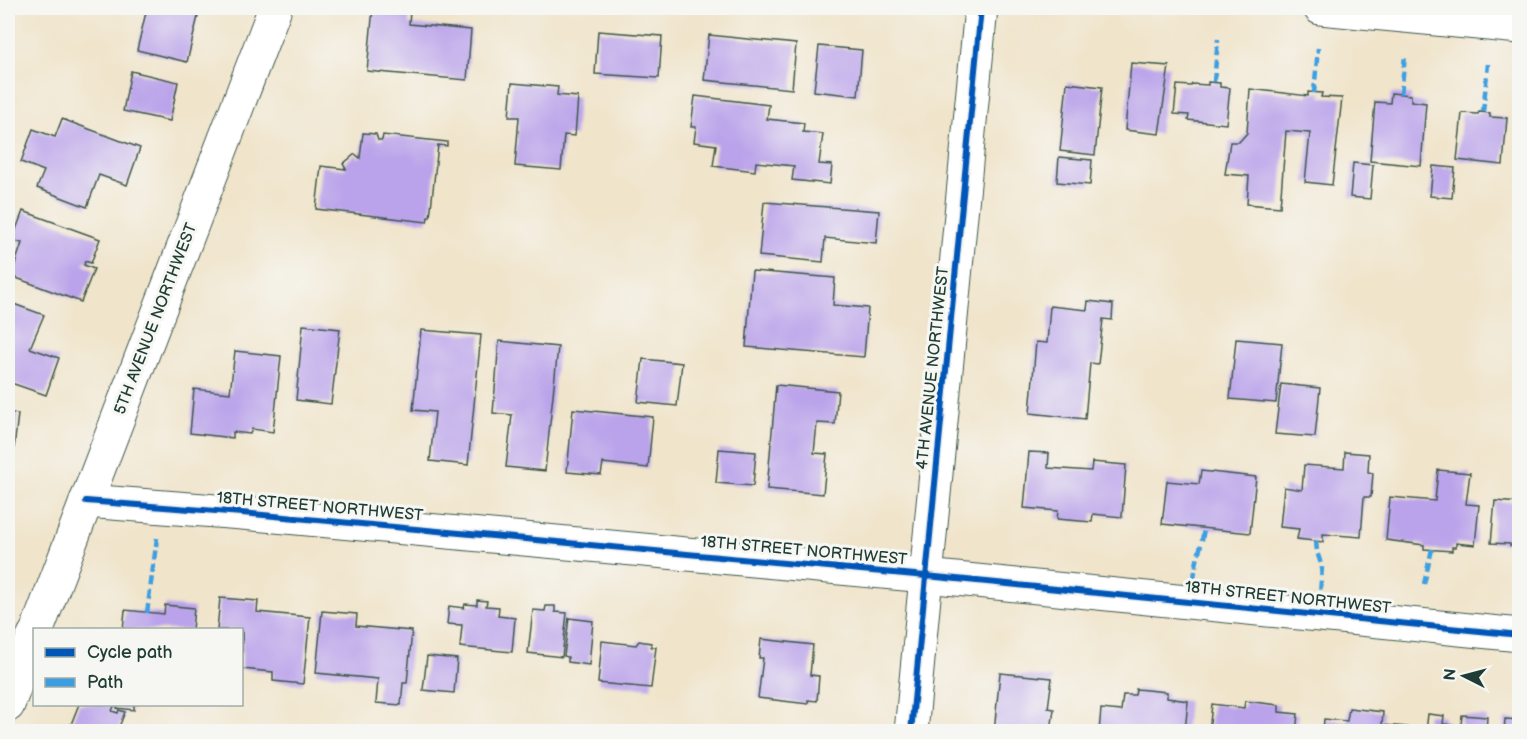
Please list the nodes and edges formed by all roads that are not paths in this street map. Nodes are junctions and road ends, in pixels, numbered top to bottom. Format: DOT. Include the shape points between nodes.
graph roads {
  1 [pos="275,8"];
  2 [pos="981,8"];
  3 [pos="1320,8"];
  4 [pos="1520,27"];
  5 [pos="86,501"];
  6 [pos="926,576"];
  7 [pos="38,628"];
  8 [pos="1520,635"];
  9 [pos="33,638"];
  10 [pos="8,705"];
  11 [pos="911,732"];
  1 -- 5 [label="street, 5TH AVENUE NORTHWEST"];
  2 -- 6 [label="street, 4TH AVENUE NORTHWEST"];
  3 -- 4 [label="street"];
  5 -- 6 [label="street, 18TH STREET NORTHWEST"];
  5 -- 7 [label="street, 5TH AVENUE NORTHWEST"];
  6 -- 8 [label="street, 18TH STREET NORTHWEST"];
  6 -- 11 [label="street, 4TH AVENUE NORTHWEST"];
  9 -- 10 [label="street"];
}
